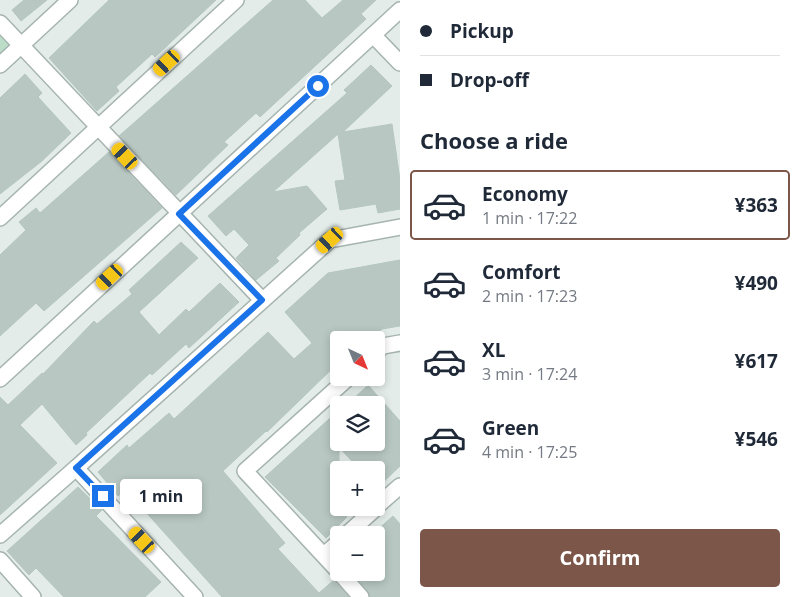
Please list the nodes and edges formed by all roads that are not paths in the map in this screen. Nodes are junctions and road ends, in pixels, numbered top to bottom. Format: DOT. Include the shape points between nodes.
graph roads {
  1 [pos="70,0"];
  2 [pos="236,0"];
  3 [pos="400,10"];
  4 [pos="0,23"];
  5 [pos="373,35"];
  6 [pos="22,45"];
  7 [pos="400,63"];
  8 [pos="0,65"];
  9 [pos="99,127"];
  10 [pos="179,214"];
  11 [pos="0,218"];
  12 [pos="400,227"];
  13 [pos="262,300"];
  14 [pos="400,343"];
  15 [pos="385,346"];
  16 [pos="0,379"];
  17 [pos="339,386"];
  18 [pos="76,468"];
  19 [pos="400,486"];
  20 [pos="385,499"];
  21 [pos="366,516"];
  22 [pos="356,526"];
  23 [pos="0,535"];
  24 [pos="330,550"];
  25 [pos="324,555"];
  26 [pos="0,560"];
  27 [pos="330,562"];
  28 [pos="347,581"];
  29 [pos="34,597"];
  30 [pos="195,597"];
  31 [pos="361,597"];
  1 -- 6 [label="street"];
  2 -- 9 [label="street"];
  3 -- 5 [label="street"];
  4 -- 6 [label="street"];
  5 -- 7 [label="street"];
  5 -- 10 [label="street"];
  6 -- 8 [label="street"];
  6 -- 9 [label="street"];
  9 -- 10 [label="street"];
  9 -- 11 [label="street"];
  10 -- 13 [label="street"];
  10 -- 16 [label="street"];
  12 -- 13 [label="street" via="330,240"];
  13 -- 18 [label="street"];
  14 -- 15 [label="street"];
  17 -- 25 [label="street" via="245,472"];
  18 -- 23 [label="street"];
  18 -- 30 [label="street"];
  19 -- 20 [label="street"];
  21 -- 22 [label="street"];
  24 -- 25 [label="street"];
  25 -- 27 [label="street"];
  26 -- 29 [label="street"];
  28 -- 31 [label="street"];
}
